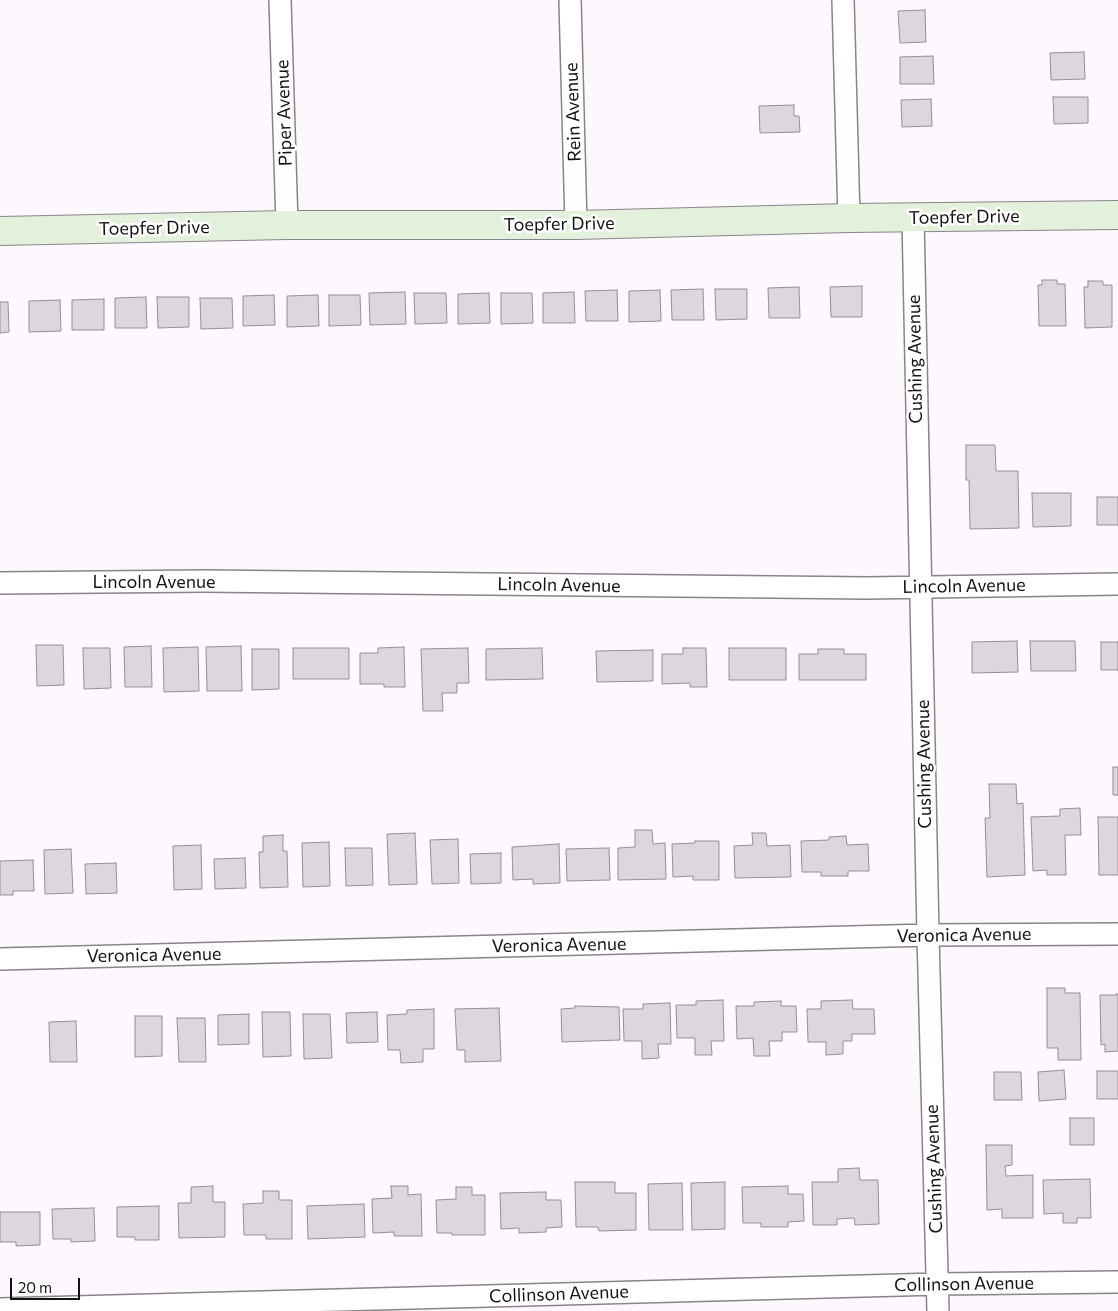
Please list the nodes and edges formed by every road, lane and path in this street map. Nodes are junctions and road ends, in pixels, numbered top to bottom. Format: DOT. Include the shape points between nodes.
graph roads {
  1 [pos="280,0"];
  2 [pos="570,0"];
  3 [pos="844,0"];
  4 [pos="1118,216"];
  5 [pos="849,218"];
  6 [pos="913,218"];
  7 [pos="287,225"];
  8 [pos="576,225"];
  9 [pos="0,231"];
  10 [pos="0,583"];
  11 [pos="1118,584"];
  12 [pos="920,588"];
  13 [pos="1118,934"];
  14 [pos="928,935"];
  15 [pos="0,959"];
  16 [pos="1118,1282"];
  17 [pos="938,1284"];
  18 [pos="0,1309"];
  19 [pos="938,1311"];
  1 -- 7 [label="street, Piper Avenue"];
  2 -- 8 [label="street, Rein Avenue"];
  3 -- 5 [label="street"];
  4 -- 6 [label="street, Toepfer Drive"];
  5 -- 6 [label="street, Toepfer Drive"];
  5 -- 8 [label="street, Toepfer Drive"];
  6 -- 12 [label="street, Cushing Avenue"];
  7 -- 8 [label="street, Toepfer Drive"];
  7 -- 9 [label="street, Toepfer Drive"];
  10 -- 12 [label="street, Lincoln Avenue" via="203,581"];
  11 -- 12 [label="street, Lincoln Avenue"];
  12 -- 14 [label="street, Cushing Avenue"];
  13 -- 14 [label="street, Veronica Avenue"];
  14 -- 15 [label="street, Veronica Avenue"];
  14 -- 17 [label="street, Cushing Avenue"];
  16 -- 17 [label="street, Collinson Avenue"];
  17 -- 18 [label="street, Collinson Avenue"];
  17 -- 19 [label="street, Cushing Avenue"];
}
